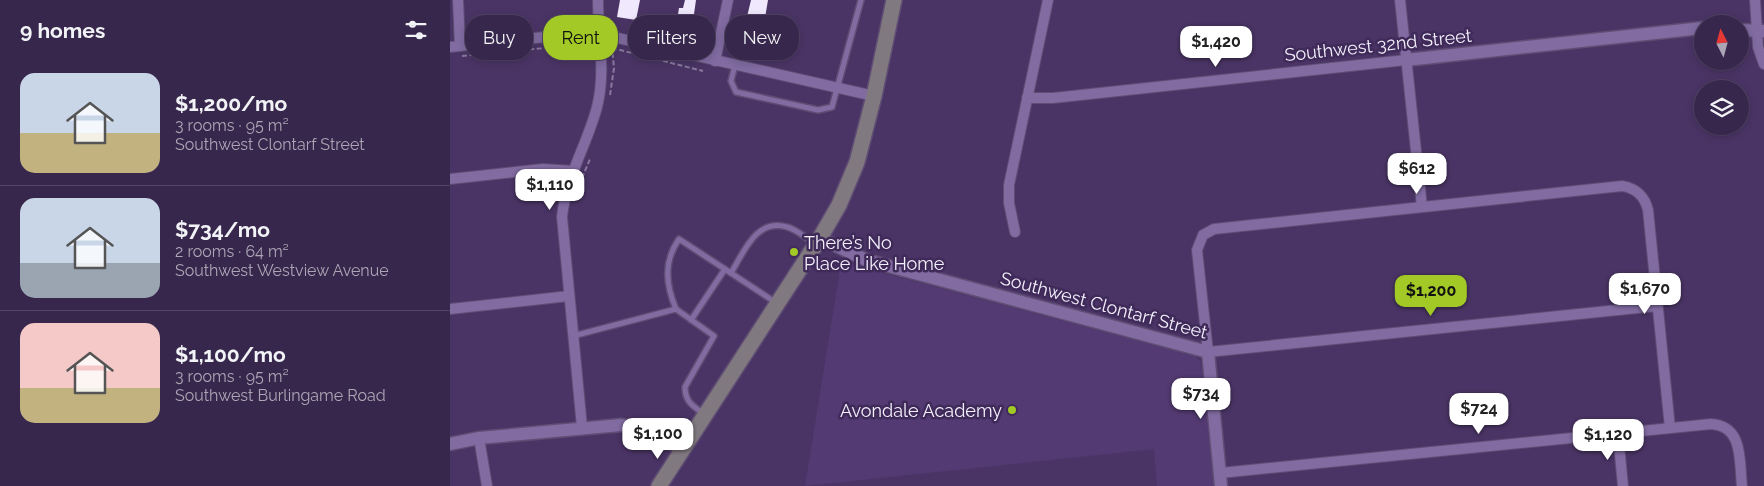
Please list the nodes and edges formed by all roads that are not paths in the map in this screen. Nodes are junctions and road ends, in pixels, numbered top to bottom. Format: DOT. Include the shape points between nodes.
graph roads {
  1 [pos="458,0"];
  2 [pos="598,0"];
  3 [pos="728,0"];
  4 [pos="861,0"];
  5 [pos="894,0"];
  6 [pos="1048,0"];
  7 [pos="1400,0"];
  8 [pos="1755,0"];
  9 [pos="599,15"];
  10 [pos="1694,29"];
  11 [pos="1760,31"];
  12 [pos="543,37"];
  13 [pos="618,38"];
  14 [pos="455,46"];
  15 [pos="601,60"];
  16 [pos="1406,60"];
  17 [pos="715,61"];
  18 [pos="1764,64"];
  19 [pos="735,65"];
  20 [pos="837,88"];
  21 [pos="874,96"];
  22 [pos="1027,98"];
  23 [pos="573,171"];
  24 [pos="450,179"];
  25 [pos="1422,207"];
  26 [pos="1015,232"];
  27 [pos="818,241"];
  28 [pos="724,269"];
  29 [pos="731,273"];
  30 [pos="569,296"];
  31 [pos="778,303"];
  32 [pos="1657,306"];
  33 [pos="450,309"];
  34 [pos="676,309"];
  35 [pos="691,320"];
  36 [pos="573,336"];
  37 [pos="1208,352"];
  38 [pos="706,415"];
  39 [pos="582,427"];
  40 [pos="1670,428"];
  41 [pos="1618,434"];
  42 [pos="479,438"];
  43 [pos="450,444"];
  44 [pos="682,450"];
  45 [pos="1220,473"];
  46 [pos="487,486"];
  47 [pos="660,486"];
  48 [pos="1221,486"];
  49 [pos="1623,486"];
  50 [pos="1742,486"];
  1 -- 14 [label="street"];
  2 -- 9 [label="street"];
  3 -- 17 [label="street"];
  4 -- 20 [label="lane"];
  5 -- 21 [label="main road"];
  6 -- 22 [label="street"];
  7 -- 16 [label="street"];
  8 -- 11 [label="street"];
  10 -- 16 [label="street, Southwest 32nd Street"];
  11 -- 18 [label="street" via="1758,47"];
  12 -- 14 [label="street"];
  13 -- 17 [label="street"];
  15 -- 23 [label="street" via="596,108"];
  16 -- 22 [label="street, Southwest 32nd Street" via="1053,98"];
  16 -- 25 [label="street"];
  17 -- 19 [label="street"];
  19 -- 20 [label="street"];
  19 -- 20 [label="lane" via="731,81 736,92 818,110 832,107"];
  20 -- 21 [label="street"];
  21 -- 27 [label="main road" via="856,162"];
  22 -- 26 [label="street" via="1009,185"];
  23 -- 24 [label="street" via="543,169"];
  23 -- 30 [label="street" via="565,193 562,217"];
  25 -- 32 [label="street" via="1622,186 1639,193 1648,210"];
  25 -- 37 [label="street" via="1214,229 1201,238 1197,250"];
  27 -- 29 [label="lane" via="788,227 766,226 756,233"];
  27 -- 31 [label="main road"];
  27 -- 37 [label="street, Southwest Clontarf Street" via="866,260"];
  28 -- 29 [label="lane"];
  28 -- 34 [label="lane" via="679,240 671,250 667,280"];
  28 -- 35 [label="lane"];
  29 -- 31 [label="lane"];
  30 -- 33 [label="street"];
  30 -- 36 [label="street"];
  31 -- 38 [label="main road"];
  32 -- 37 [label="street, Southwest Clontarf Street"];
  32 -- 40 [label="street"];
  34 -- 35 [label="lane"];
  34 -- 36 [label="lane"];
  35 -- 38 [label="lane" via="714,336 685,387 688,402"];
  36 -- 39 [label="street"];
  37 -- 45 [label="street"];
  38 -- 44 [label="main road"];
  39 -- 42 [label="street"];
  39 -- 44 [label="street" via="635,427 655,434"];
  40 -- 41 [label="street"];
  40 -- 50 [label="street" via="1711,424 1731,431 1738,443"];
  41 -- 45 [label="street"];
  41 -- 49 [label="street"];
  42 -- 43 [label="street"];
  42 -- 46 [label="street"];
  44 -- 47 [label="main road"];
  45 -- 48 [label="street"];
}
